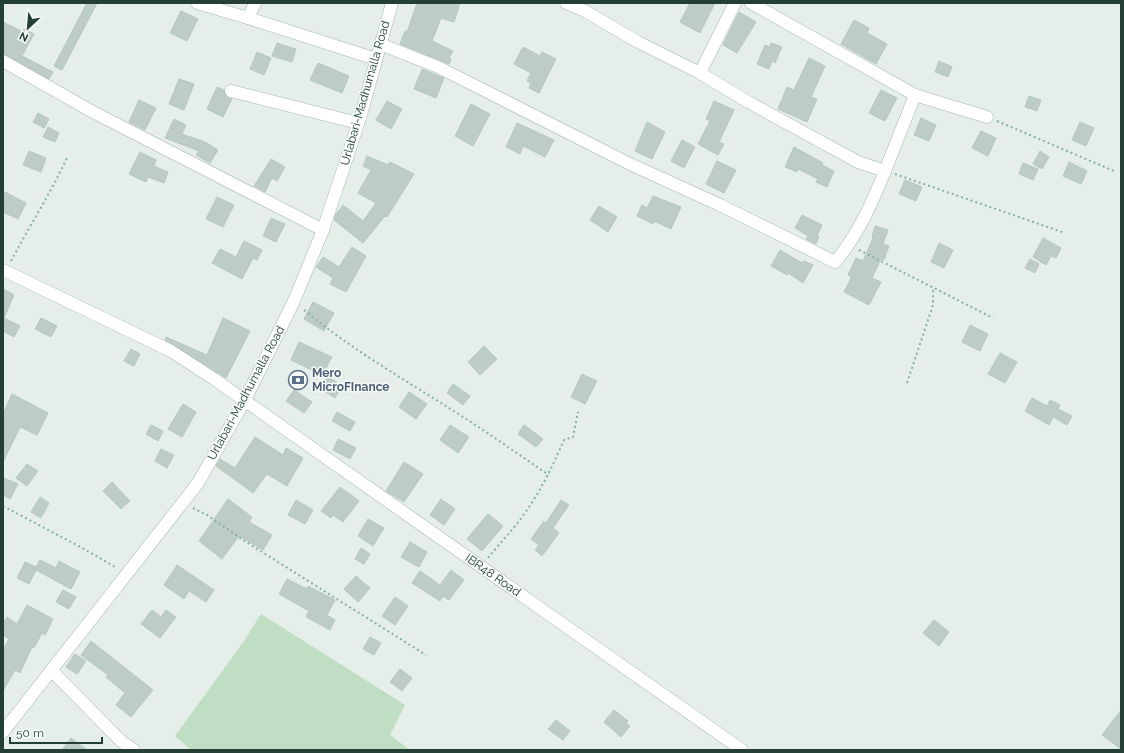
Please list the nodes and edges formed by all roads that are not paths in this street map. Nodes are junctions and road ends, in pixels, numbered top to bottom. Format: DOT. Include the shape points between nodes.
graph roads {
  1 [pos="197,3"];
  2 [pos="255,3"];
  3 [pos="392,3"];
  4 [pos="566,3"];
  5 [pos="736,3"];
  6 [pos="751,3"];
  7 [pos="248,18"];
  8 [pos="380,44"];
  9 [pos="376,60"];
  10 [pos="3,61"];
  11 [pos="700,74"];
  12 [pos="231,91"];
  13 [pos="915,95"];
  14 [pos="987,117"];
  15 [pos="358,123"];
  16 [pos="885,170"];
  17 [pos="323,230"];
  18 [pos="5,271"];
  19 [pos="245,400"];
  20 [pos="52,671"];
  21 [pos="3,732"];
  22 [pos="134,750"];
  23 [pos="742,750"];
  1 -- 7 [label="street"];
  2 -- 7 [label="street"];
  3 -- 8 [label="street, Urlabari-Madhumalla Road"];
  4 -- 11 [label="street"];
  5 -- 11 [label="street"];
  6 -- 13 [label="street"];
  7 -- 9 [label="street"];
  8 -- 9 [label="street, Urlabari-Madhumalla Road"];
  8 -- 16 [label="street" via="438,67 630,164 835,262 849,245"];
  9 -- 15 [label="street, Urlabari-Madhumalla Road"];
  10 -- 17 [label="street" via="93,112"];
  11 -- 16 [label="street" via="858,162"];
  12 -- 15 [label="street"];
  13 -- 14 [label="street"];
  13 -- 16 [label="street"];
  15 -- 17 [label="street, Urlabari-Madhumalla Road"];
  17 -- 19 [label="street, Urlabari-Madhumalla Road" via="294,301"];
  18 -- 19 [label="street, IBR48 Road" via="171,351"];
  19 -- 20 [label="street, Urlabari-Madhumalla Road" via="198,483"];
  19 -- 23 [label="street, IBR48 Road"];
  20 -- 21 [label="street, Urlabari-Madhumalla Road"];
  20 -- 22 [label="street" via="122,742"];
}
